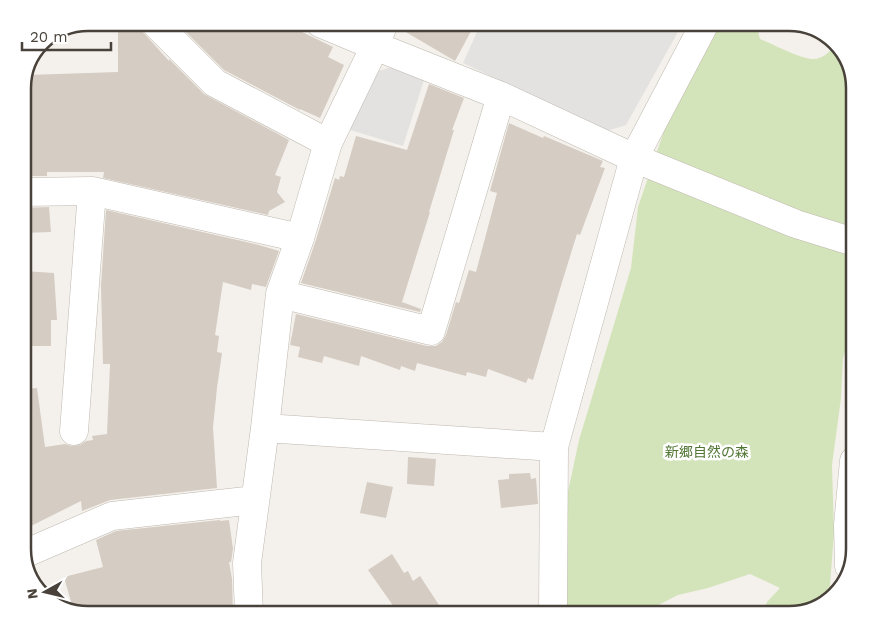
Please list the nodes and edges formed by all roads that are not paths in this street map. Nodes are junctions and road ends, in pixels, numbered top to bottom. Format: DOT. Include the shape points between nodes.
graph roads {
  1 [pos="164,31"];
  2 [pos="364,31"];
  3 [pos="700,31"];
  4 [pos="379,34"];
  5 [pos="501,96"];
  6 [pos="328,143"];
  7 [pos="634,158"];
  8 [pos="92,191"];
  9 [pos="31,192"];
  10 [pos="300,238"];
  11 [pos="846,240"];
  12 [pos="280,294"];
  13 [pos="265,428"];
  14 [pos="74,431"];
  15 [pos="554,447"];
  16 [pos="254,500"];
  17 [pos="31,551"];
  18 [pos="249,606"];
  19 [pos="553,606"];
  1 -- 6 [label="street" via="215,83"];
  2 -- 4 [label="street"];
  3 -- 7 [label="street"];
  4 -- 5 [label="street"];
  4 -- 6 [label="street"];
  5 -- 7 [label="street"];
  5 -- 12 [label="street" via="432,331"];
  6 -- 10 [label="street"];
  7 -- 11 [label="street" via="796,224"];
  7 -- 15 [label="street"];
  8 -- 9 [label="street"];
  8 -- 10 [label="street"];
  8 -- 14 [label="street"];
  10 -- 12 [label="street"];
  12 -- 13 [label="street"];
  13 -- 15 [label="street"];
  13 -- 16 [label="street"];
  15 -- 19 [label="street"];
  16 -- 17 [label="street" via="112,516"];
  16 -- 18 [label="street" via="247,563"];
}
